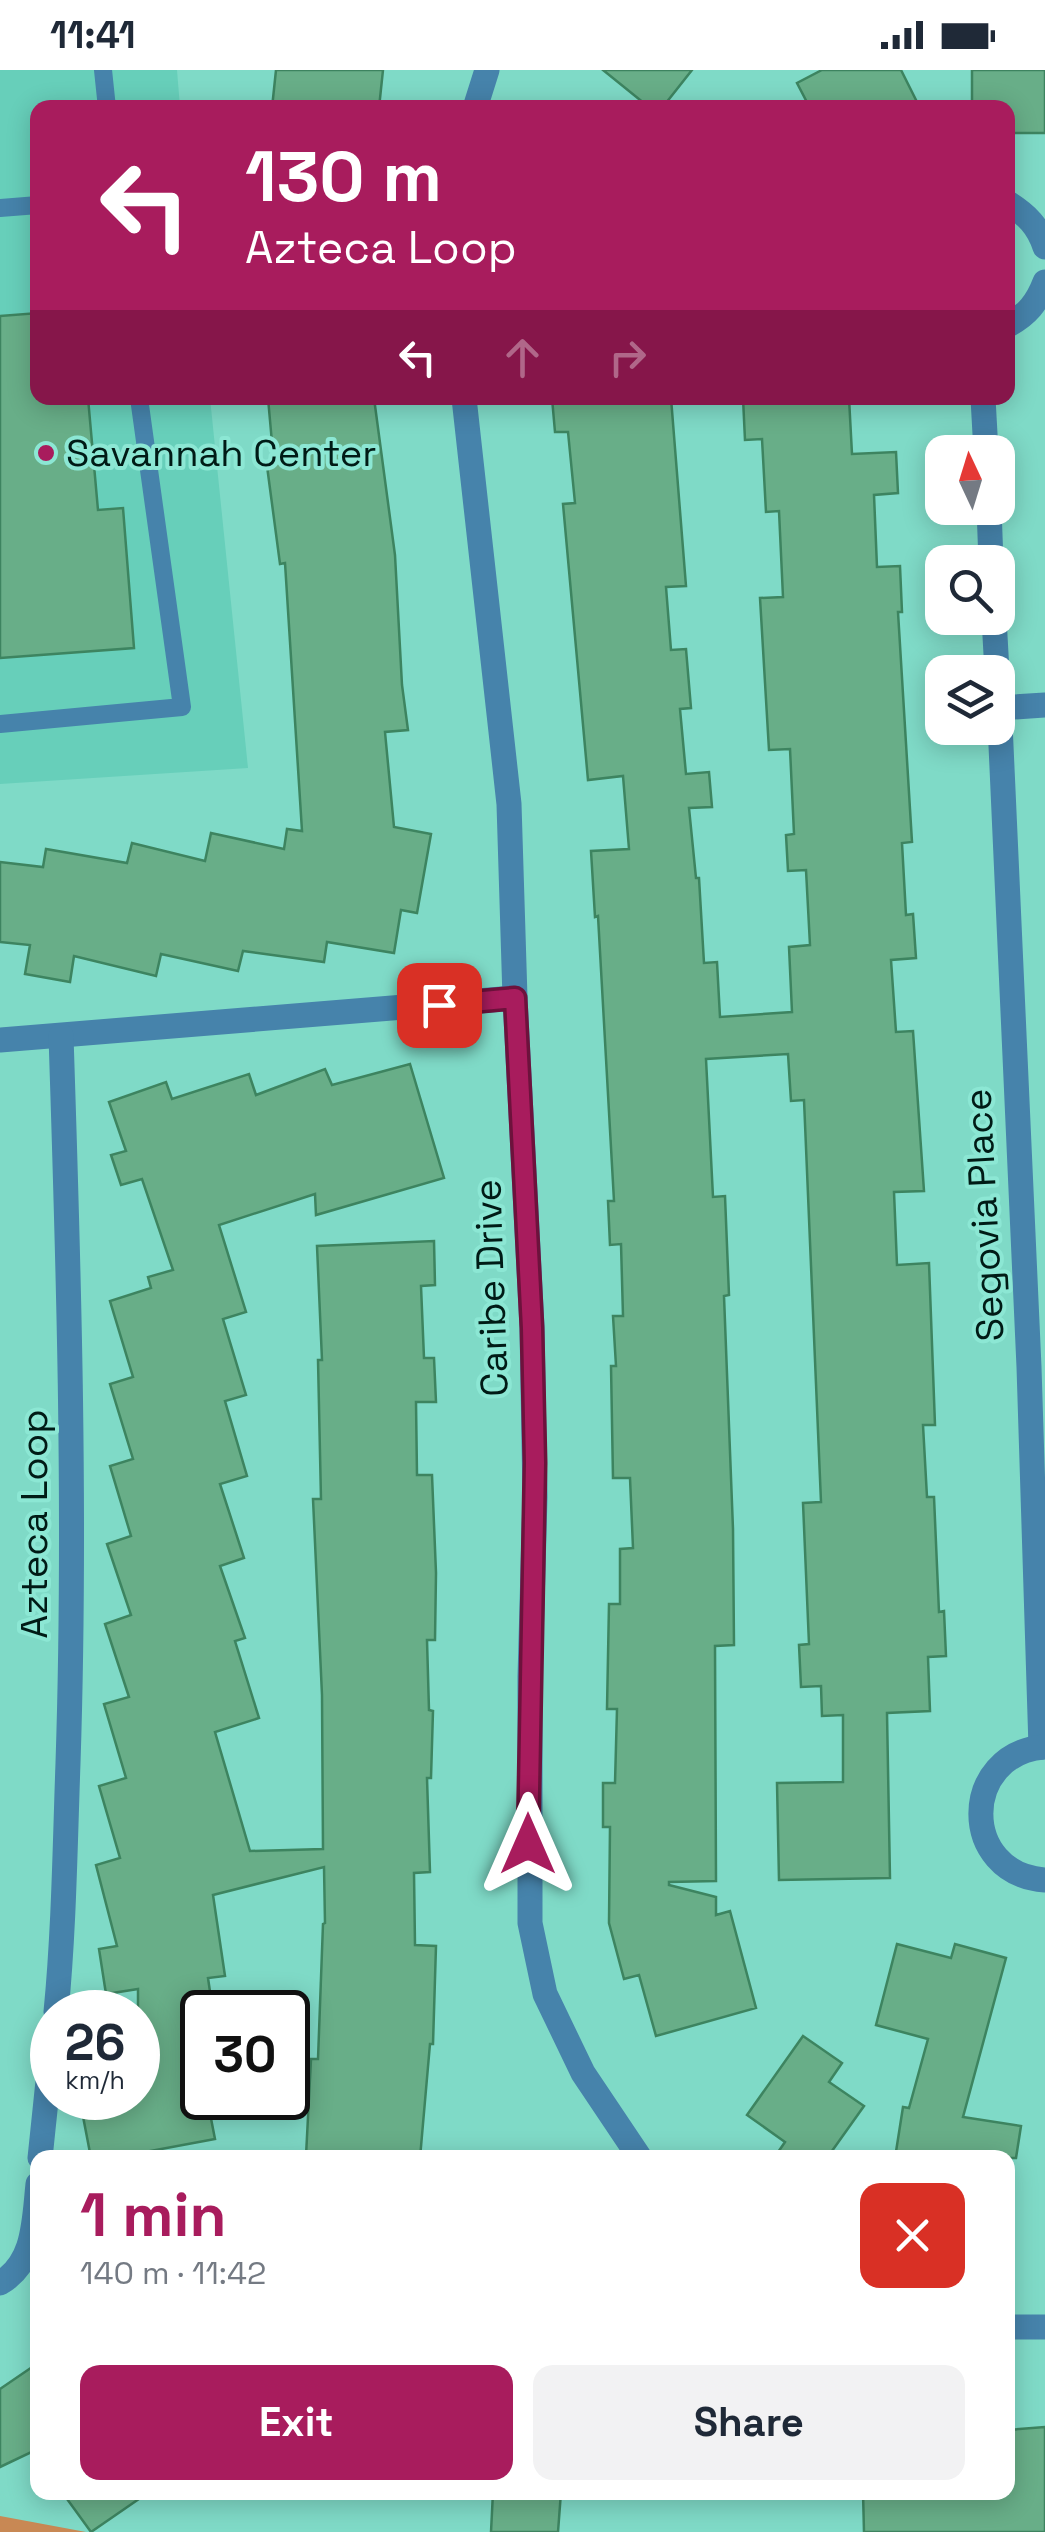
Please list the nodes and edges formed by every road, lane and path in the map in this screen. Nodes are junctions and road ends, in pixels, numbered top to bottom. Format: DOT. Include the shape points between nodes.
graph roads {
  1 [pos="104,70"];
  2 [pos="487,70"];
  3 [pos="106,100"];
  4 [pos="478,100"];
  5 [pos="30,205"];
  6 [pos="0,208"];
  7 [pos="1015,208"];
  8 [pos="1045,248"];
  9 [pos="1045,282"];
  10 [pos="1015,321"];
  11 [pos="140,405"];
  12 [pos="465,405"];
  13 [pos="983,405"];
  14 [pos="985,435"];
  15 [pos="1045,706"];
  16 [pos="1015,707"];
  17 [pos="0,724"];
  18 [pos="1000,745"];
  19 [pos="515,998"];
  20 [pos="60,1036"];
  21 [pos="0,1040"];
  22 [pos="1043,1747"];
  23 [pos="1045,1880"];
  24 [pos="57,1990"];
  25 [pos="44,2120"];
  26 [pos="41,2150"];
  27 [pos="630,2150"];
  28 [pos="30,2236"];
  29 [pos="0,2283"];
  30 [pos="1045,2326"];
  31 [pos="1015,2327"];
  1 -- 3 [label="lane"];
  2 -- 4 [label="street"];
  5 -- 6 [label="lane"];
  7 -- 8 [label="street" via="1040,232"];
  9 -- 10 [label="street" via="1039,298"];
  11 -- 17 [label="lane" via="182,707"];
  12 -- 19 [label="street, Caribe Drive" via="508,804"];
  13 -- 14 [label="street"];
  15 -- 16 [label="street"];
  18 -- 22 [label="street, Segovia Place"];
  19 -- 20 [label="street"];
  19 -- 27 [label="street, Caribe Drive" via="535,1478 530,1922 545,1994"];
  20 -- 21 [label="street"];
  20 -- 24 [label="street, Azteca Loop" via="72,1542"];
  22 -- 23 [label="street, Segovia Place" via="1020,1752 996,1771 980,1820 997,1858 1013,1871"];
  25 -- 26 [label="street"];
  28 -- 29 [label="street" via="27,2255"];
  30 -- 31 [label="street"];
}
